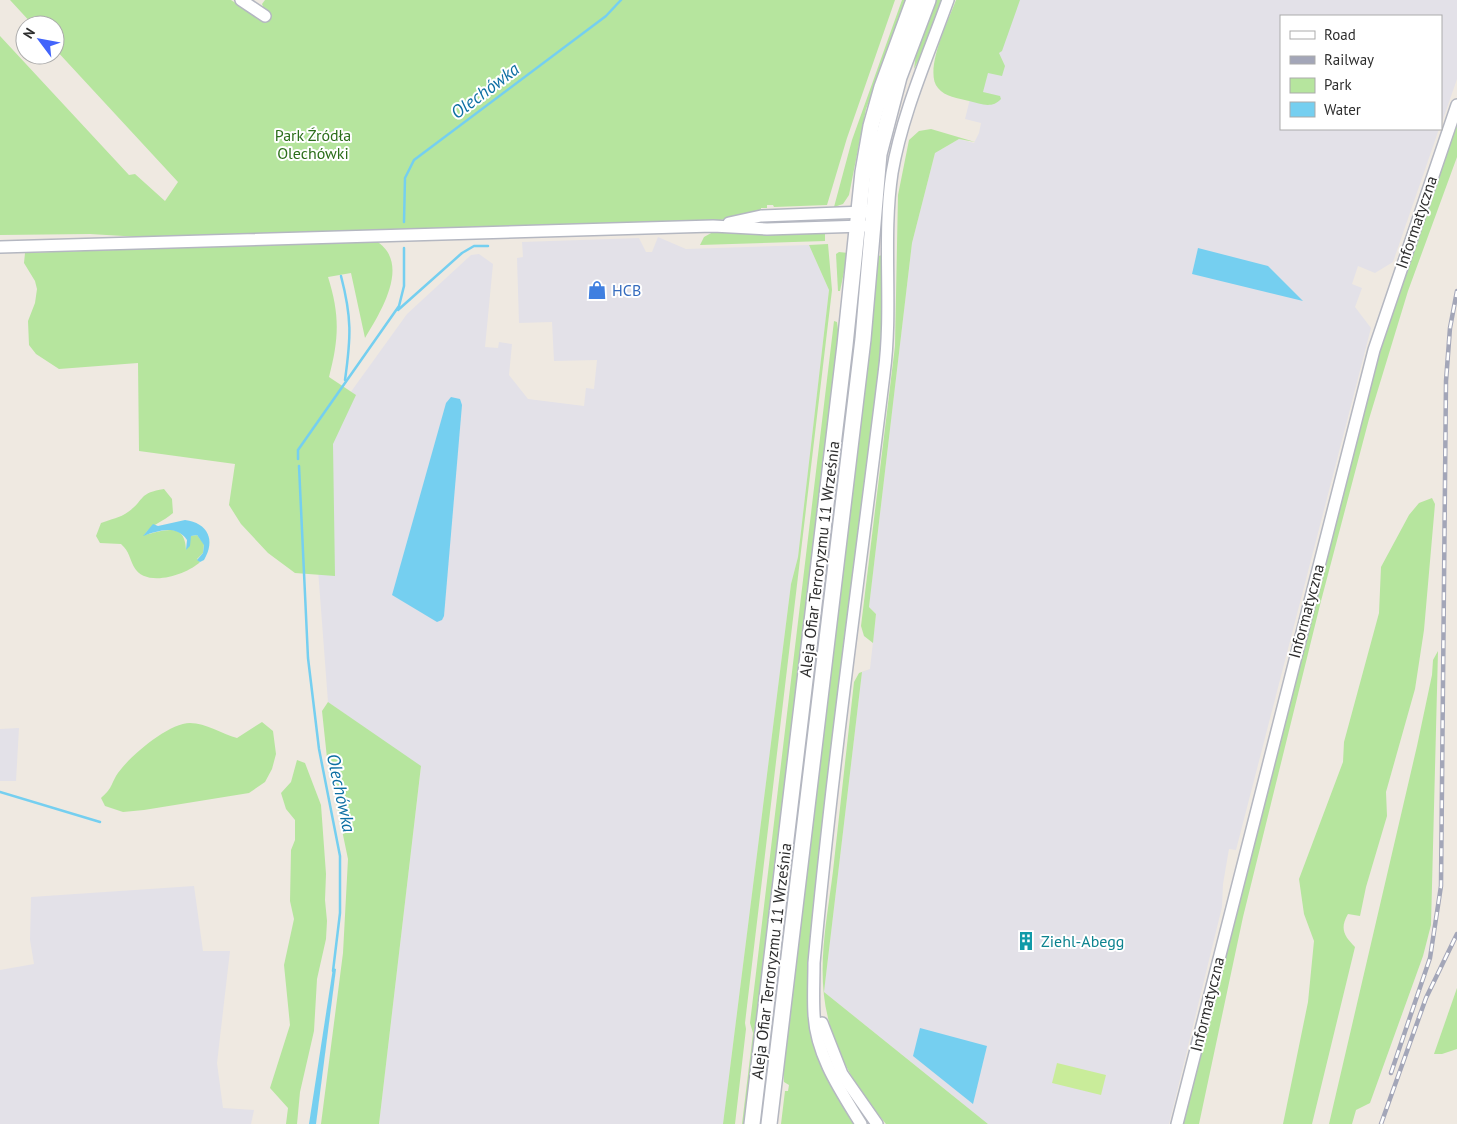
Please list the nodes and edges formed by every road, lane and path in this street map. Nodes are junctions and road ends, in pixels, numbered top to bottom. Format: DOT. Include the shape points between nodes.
graph roads {
  1 [pos="241,0"];
  2 [pos="914,0"];
  3 [pos="928,0"];
  4 [pos="948,0"];
  5 [pos="265,16"];
  6 [pos="1457,105"];
  7 [pos="857,219"];
  8 [pos="874,219"];
  9 [pos="0,247"];
  10 [pos="815,999"];
  11 [pos="752,1124"];
  12 [pos="768,1124"];
  13 [pos="861,1124"];
  14 [pos="877,1124"];
  15 [pos="1177,1124"];
  1 -- 5 [label="street"];
  2 -- 7 [label="street, Aleja Ofiar Terroryzmu 11 Września" via="875,111"];
  3 -- 8 [label="street, Aleja Ofiar Terroryzmu 11 Września" via="890,109 876,175"];
  4 -- 10 [label="street" via="908,113 893,171 888,211 889,309 885,370 816,944"];
  6 -- 15 [label="street, Informatyczna" via="1374,350"];
  7 -- 8 [label="street"];
  7 -- 9 [label="street" via="767,229 713,226"];
  7 -- 11 [label="street, Aleja Ofiar Terroryzmu 11 Września" via="845,345"];
  8 -- 12 [label="street, Aleja Ofiar Terroryzmu 11 Września" via="863,339"];
  10 -- 13 [label="street" via="814,1014 825,1060"];
  10 -- 14 [label="street" via="835,1059 852,1090"];
}
